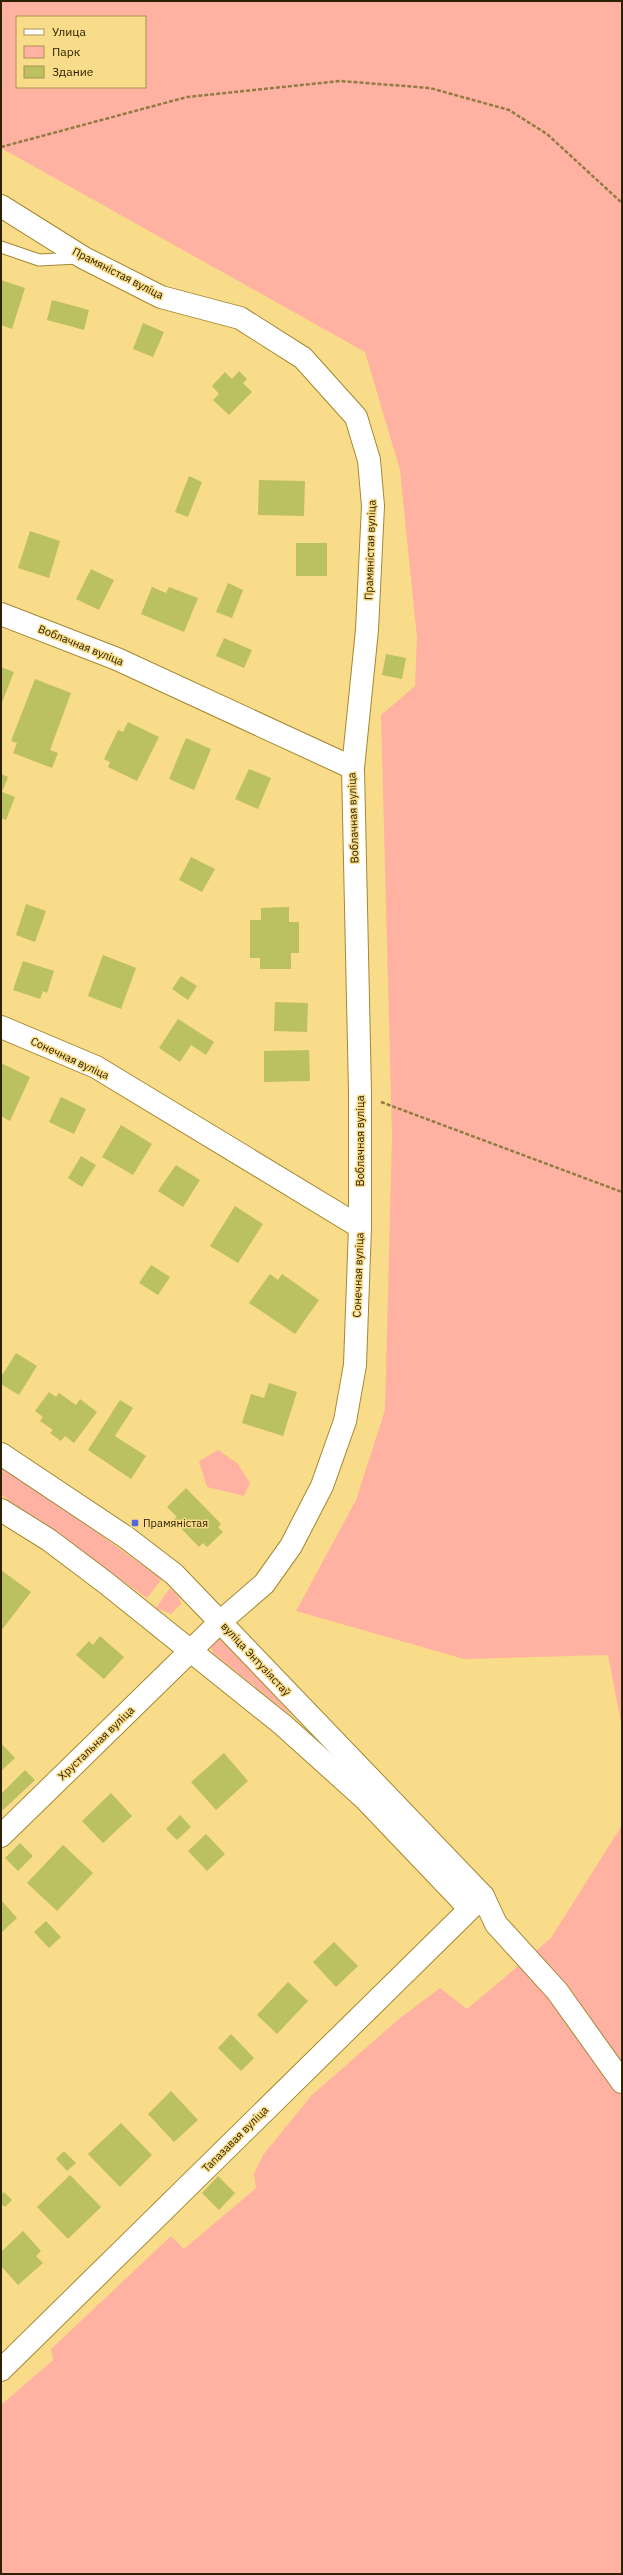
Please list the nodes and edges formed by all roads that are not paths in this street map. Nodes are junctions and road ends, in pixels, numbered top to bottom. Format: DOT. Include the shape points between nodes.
graph roads {
  1 [pos="1,206"];
  2 [pos="1,247"];
  3 [pos="84,258"];
  4 [pos="1,614"];
  5 [pos="353,768"];
  6 [pos="1,1027"];
  7 [pos="360,1227"];
  8 [pos="1,1454"];
  9 [pos="1,1510"];
  10 [pos="221,1622"];
  11 [pos="192,1650"];
  12 [pos="1,1836"];
  13 [pos="476,1902"];
  14 [pos="622,2082"];
  15 [pos="1,2370"];
  1 -- 3 [label="street, Прамяністая вуліца"];
  2 -- 3 [label="lane" via="39,260"];
  3 -- 5 [label="street, Прамяністая вуліца" via="160,297 240,318 303,358 356,417 369,460 373,506 367,630"];
  4 -- 5 [label="street, Воблачная вуліца" via="117,659"];
  5 -- 7 [label="street, Воблачная вуліца" via="360,1092"];
  6 -- 7 [label="street, Сонечная вуліца" via="96,1067"];
  7 -- 10 [label="street, Сонечная вуліца" via="355,1365 345,1421 322,1486 292,1546 264,1584"];
  8 -- 10 [label="street, вуліца Энтузіястаў" via="127,1538 174,1574"];
  9 -- 11 [label="street" via="48,1540"];
  10 -- 11 [label="street, Сонечная вуліца"];
  10 -- 13 [label="street, вуліца Энтузіястаў"];
  11 -- 12 [label="street, Хрустальная вуліца"];
  11 -- 13 [label="street" via="283,1725"];
  13 -- 14 [label="street" via="557,1991"];
  13 -- 15 [label="street, Тапазавая вуліца"];
}
